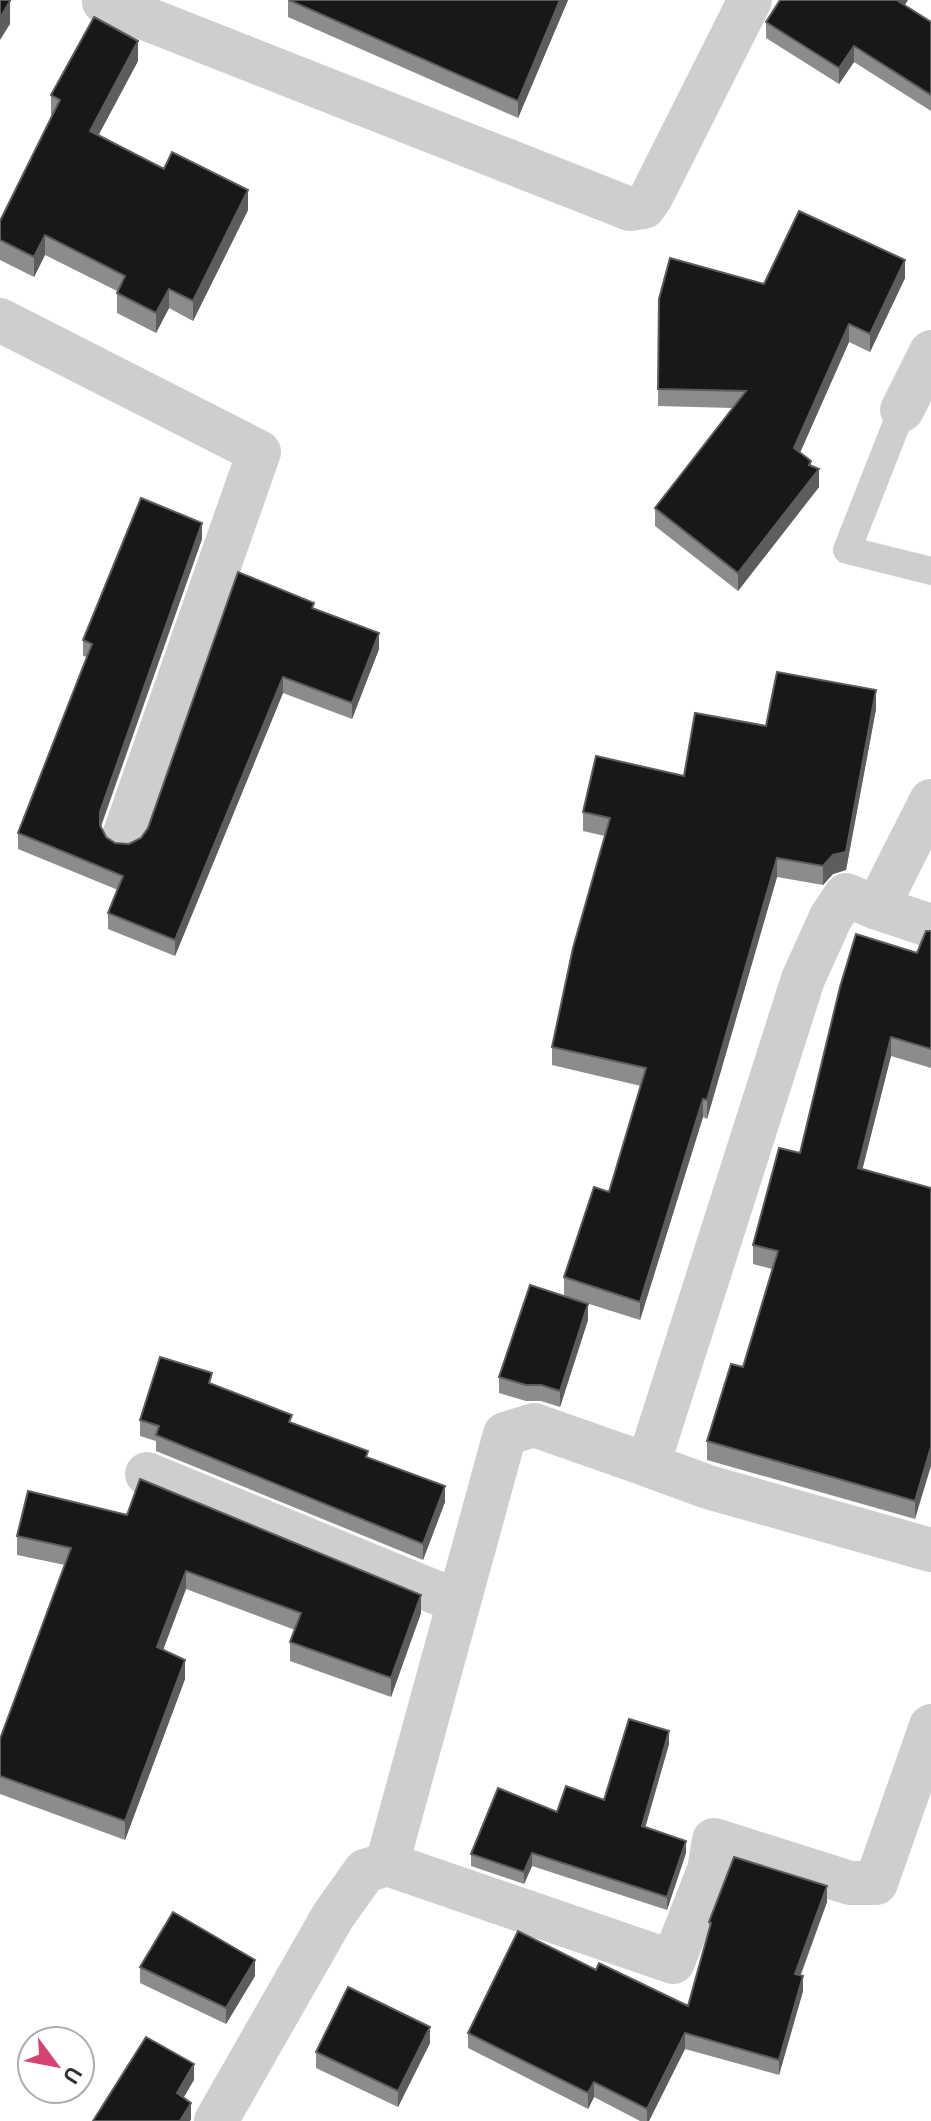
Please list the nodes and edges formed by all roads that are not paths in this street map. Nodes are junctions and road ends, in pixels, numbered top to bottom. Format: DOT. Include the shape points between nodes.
graph roads {
  1 [pos="750,0"];
  2 [pos="104,2"];
  3 [pos="0,320"];
  4 [pos="931,352"];
  5 [pos="902,410"];
  6 [pos="931,571"];
  7 [pos="931,801"];
  8 [pos="124,836"];
  9 [pos="877,908"];
  10 [pos="931,926"];
  11 [pos="648,1465"];
  12 [pos="147,1474"];
  13 [pos="931,1550"];
  14 [pos="459,1602"];
  15 [pos="931,1726"];
  16 [pos="387,1864"];
  17 [pos="216,2121"];
  1 -- 2 [label="street" via="651,197 644,207 630,209"];
  3 -- 8 [label="street" via="259,452"];
  4 -- 5 [label="street"];
  5 -- 6 [label="lane" via="847,550"];
  7 -- 9 [label="street"];
  9 -- 10 [label="street"];
  9 -- 11 [label="street" via="846,895 803,979"];
  11 -- 13 [label="street"];
  11 -- 14 [label="street" via="534,1425 505,1434"];
  12 -- 14 [label="street"];
  14 -- 16 [label="street"];
  15 -- 16 [label="street" via="876,1883 850,1883 714,1840 709,1870 673,1962"];
  16 -- 17 [label="street" via="365,1871 333,1916"];
}
